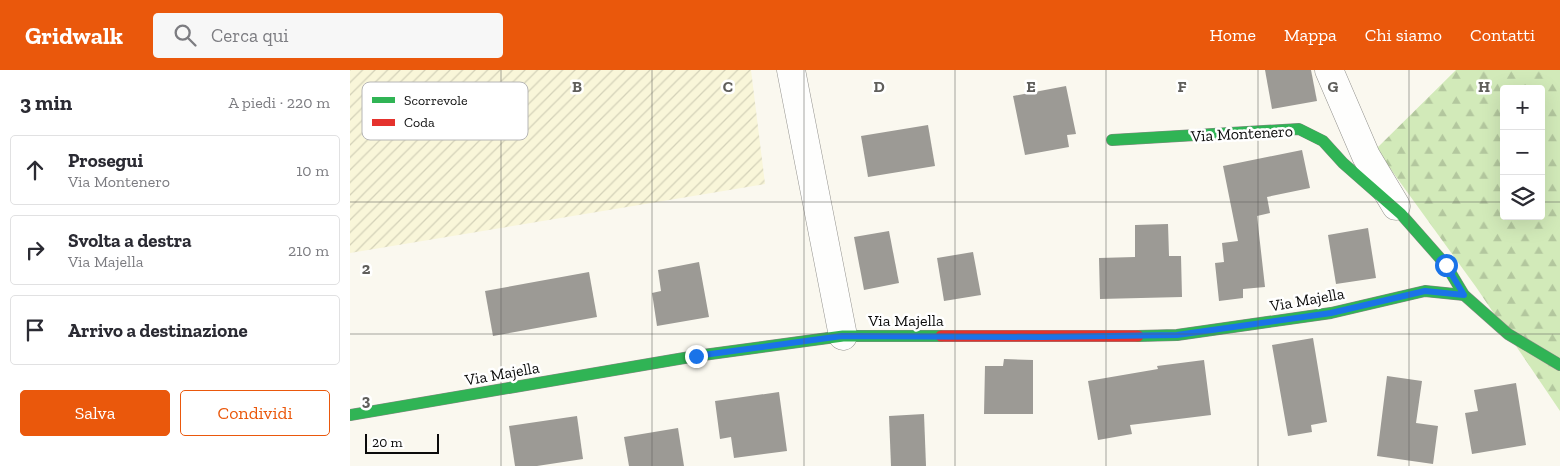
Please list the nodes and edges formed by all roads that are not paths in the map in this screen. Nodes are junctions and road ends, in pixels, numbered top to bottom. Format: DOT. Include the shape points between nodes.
graph roads {
  1 [pos="791,70"];
  2 [pos="1329,70"];
  3 [pos="1112,140"];
  4 [pos="1401,214"];
  5 [pos="1464,295"];
  6 [pos="842,336"];
  7 [pos="1560,365"];
  8 [pos="350,416"];
  1 -- 6 [label="street"];
  2 -- 4 [label="street, Via Montenero" via="1366,156"];
  3 -- 4 [label="street, Via Montenero" via="1299,129 1324,140 1343,163"];
  4 -- 5 [label="street, Via Montenero" via="1446,265"];
  5 -- 6 [label="street, Via Majella" via="1425,291 1331,313 1177,335"];
  5 -- 7 [label="street, Via Montenero" via="1508,334"];
  6 -- 8 [label="street, Via Majella" via="696,356"];
}
